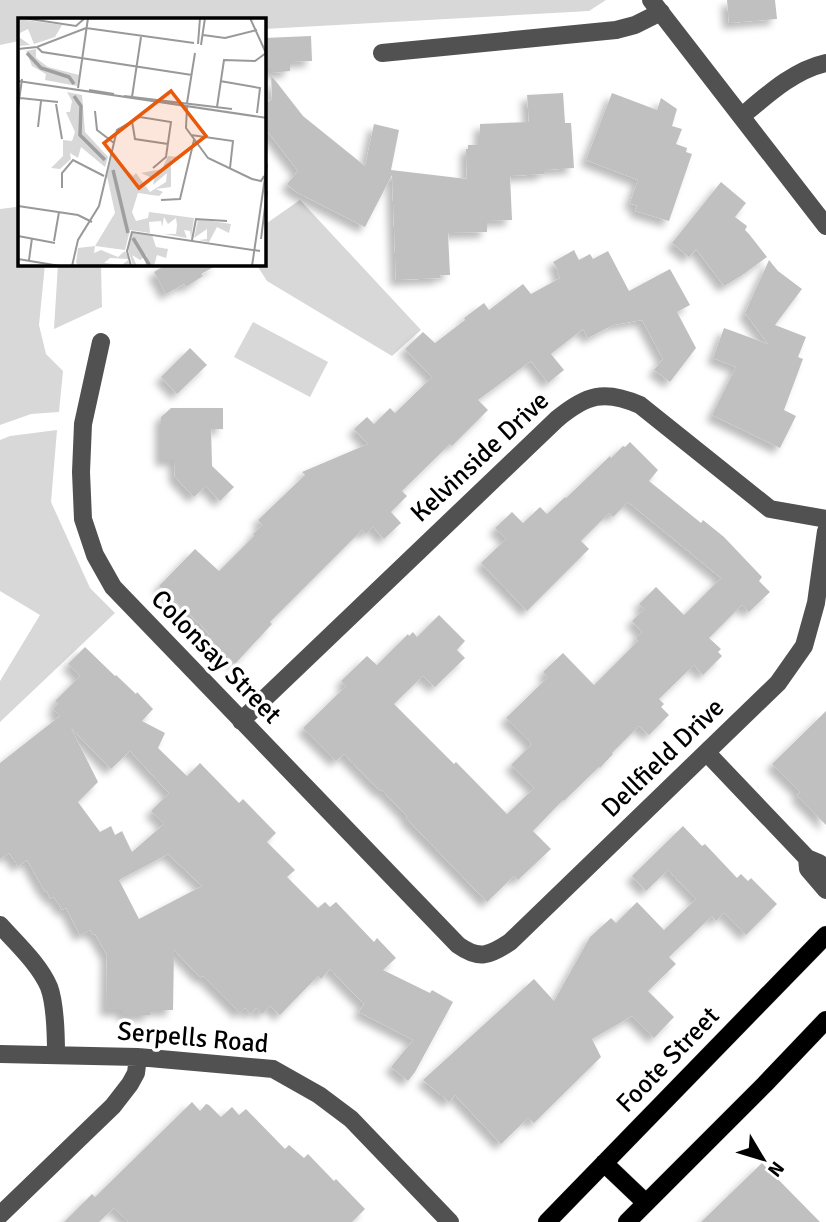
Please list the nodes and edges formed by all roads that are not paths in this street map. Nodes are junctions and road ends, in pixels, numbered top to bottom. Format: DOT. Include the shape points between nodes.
graph roads {
  1 [pos="656,6"];
  2 [pos="382,53"];
  3 [pos="826,63"];
  4 [pos="742,116"];
  5 [pos="826,226"];
  6 [pos="101,342"];
  7 [pos="826,519"];
  8 [pos="826,531"];
  9 [pos="241,721"];
  10 [pos="707,753"];
  11 [pos="807,859"];
  12 [pos="826,868"];
  13 [pos="826,890"];
  14 [pos="0,925"];
  15 [pos="826,935"];
  16 [pos="458,945"];
  17 [pos="826,1020"];
  18 [pos="0,1054"];
  19 [pos="56,1055"];
  20 [pos="138,1057"];
  21 [pos="604,1163"];
  22 [pos="646,1203"];
  23 [pos="0,1215"];
  24 [pos="450,1222"];
  25 [pos="547,1222"];
  26 [pos="627,1222"];
  1 -- 2 [label="street" via="635,25 616,30"];
  1 -- 4 [label="street"];
  3 -- 4 [label="street" via="795,76"];
  4 -- 5 [label="street"];
  6 -- 9 [label="street, Colonsay Street" via="83,424 81,472 83,519 95,555 113,587"];
  7 -- 9 [label="street, Kelvinside Drive" via="770,509 640,405 594,396 557,419"];
  8 -- 10 [label="street, Dellfield Drive" via="816,603 804,646 778,683"];
  9 -- 16 [label="street, Colonsay Street"];
  10 -- 11 [label="street"];
  10 -- 16 [label="street, Dellfield Drive" via="510,942 484,956"];
  11 -- 12 [label="street"];
  11 -- 13 [label="street" via="808,869"];
  14 -- 19 [label="street" via="30,957 49,988"];
  15 -- 21 [label="main road, Foote Street"];
  17 -- 22 [label="main road"];
  18 -- 19 [label="street, Serpells Road"];
  19 -- 20 [label="street, Serpells Road"];
  20 -- 23 [label="street" via="136,1073 113,1106"];
  20 -- 24 [label="street, Serpells Road" via="274,1069 351,1119"];
  21 -- 22 [label="main road"];
  21 -- 25 [label="main road, Foote Street"];
  22 -- 26 [label="main road"];
}
